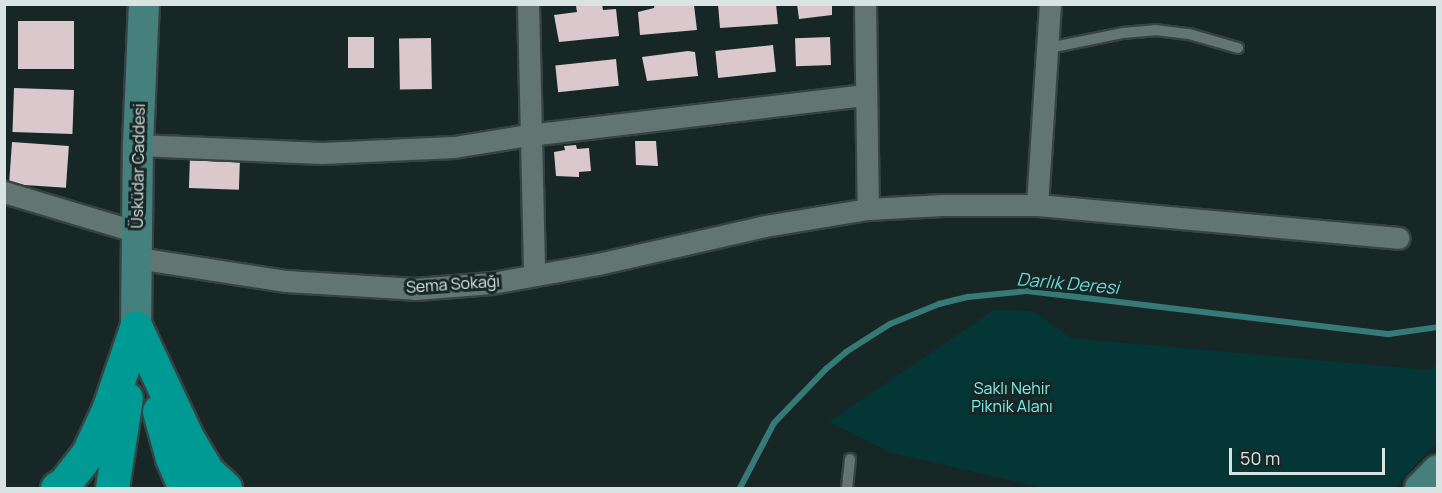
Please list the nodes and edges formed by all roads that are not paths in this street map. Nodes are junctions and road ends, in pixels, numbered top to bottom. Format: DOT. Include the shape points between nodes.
graph roads {
  1 [pos="144,4"];
  2 [pos="528,4"];
  3 [pos="865,4"];
  4 [pos="1050,4"];
  5 [pos="1049,48"];
  6 [pos="1238,48"];
  7 [pos="866,95"];
  8 [pos="529,135"];
  9 [pos="138,145"];
  10 [pos="4,192"];
  11 [pos="1037,205"];
  12 [pos="868,209"];
  13 [pos="1398,238"];
  14 [pos="137,245"];
  15 [pos="534,275"];
  16 [pos="136,328"];
  17 [pos="850,459"];
  18 [pos="1437,470"];
  19 [pos="57,489"];
  20 [pos="112,489"];
  21 [pos="185,489"];
  22 [pos="225,489"];
  23 [pos="847,489"];
  24 [pos="1420,489"];
  1 -- 9 [label="main road, Üsküdar Caddesi"];
  2 -- 8 [label="street"];
  3 -- 7 [label="street"];
  4 -- 5 [label="street"];
  5 -- 6 [label="lane" via="1139,30 1189,34"];
  5 -- 11 [label="street"];
  7 -- 8 [label="street"];
  7 -- 12 [label="street"];
  8 -- 9 [label="street" via="454,147 374,152"];
  8 -- 15 [label="street"];
  9 -- 14 [label="main road, Üsküdar Caddesi"];
  10 -- 14 [label="street, Sema Sokağı"];
  11 -- 12 [label="street, Sema Sokağı"];
  11 -- 13 [label="street, Sema Sokağı"];
  12 -- 15 [label="street, Sema Sokağı" via="765,226"];
  14 -- 15 [label="street, Sema Sokağı" via="286,281 356,287 415,289 492,283"];
  14 -- 16 [label="main road, Üsküdar Caddesi"];
  16 -- 19 [label="highway" via="108,410 88,453"];
  16 -- 20 [label="highway, Üsküdar Caddesi"];
  16 -- 21 [label="highway, Üsküdar Caddesi" via="172,458"];
  16 -- 22 [label="highway" via="188,439 207,471"];
  17 -- 23 [label="lane"];
  18 -- 24 [label="main road"];
}
